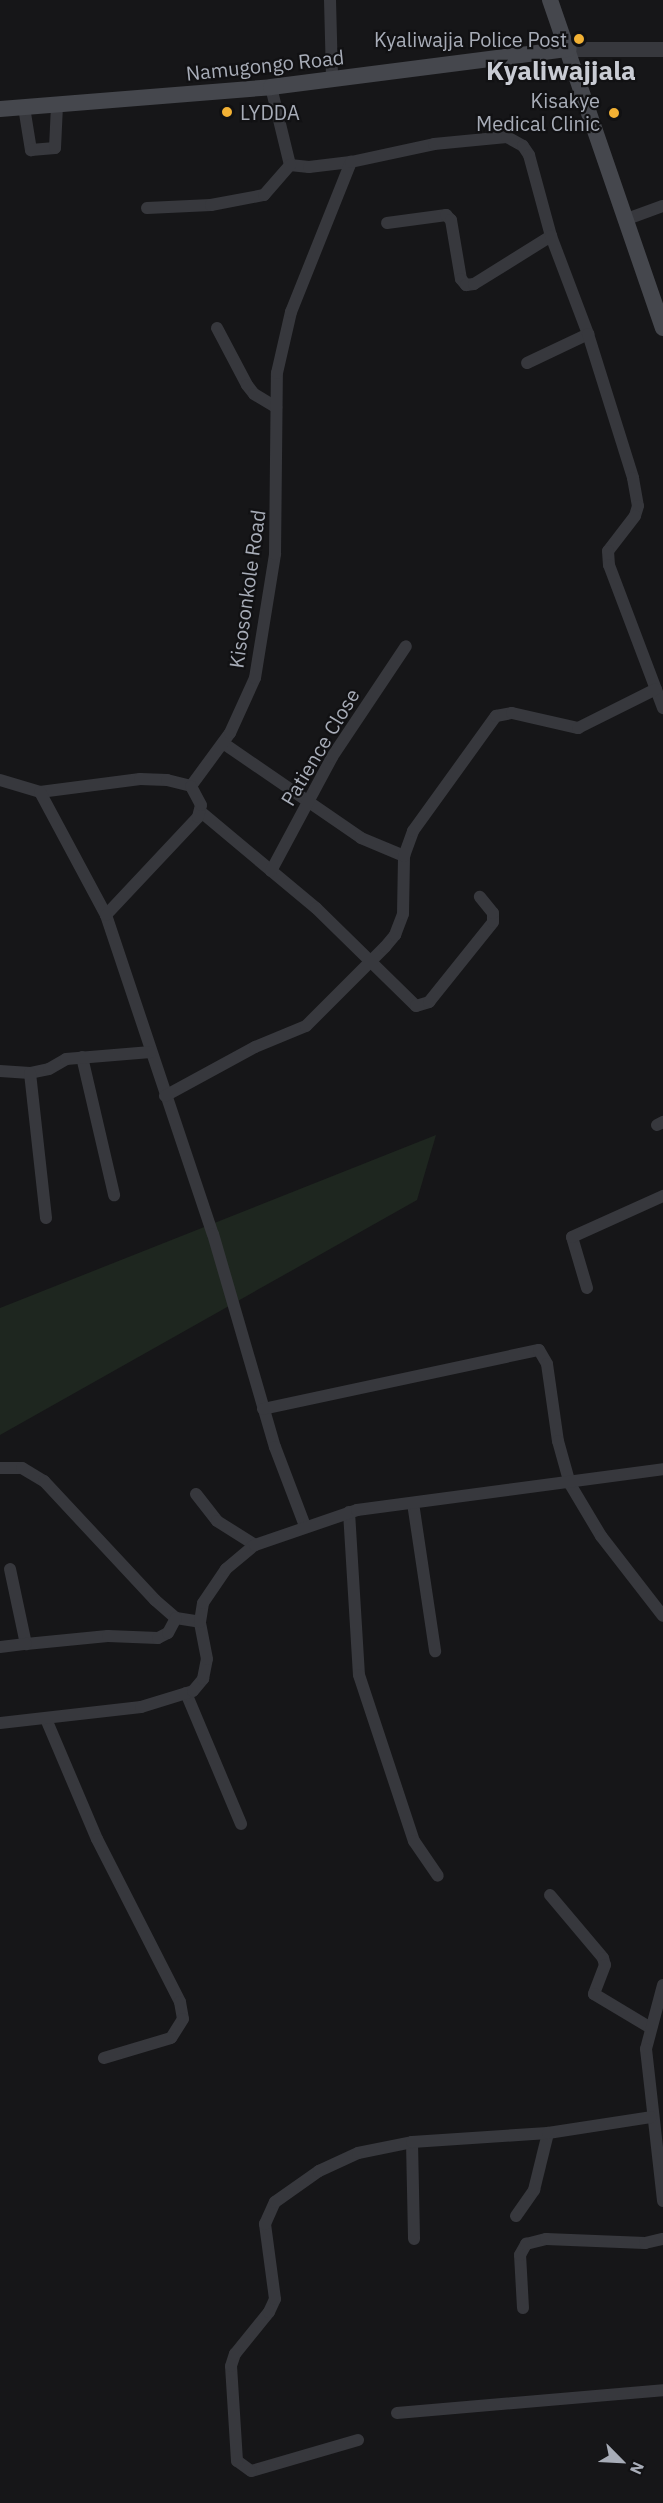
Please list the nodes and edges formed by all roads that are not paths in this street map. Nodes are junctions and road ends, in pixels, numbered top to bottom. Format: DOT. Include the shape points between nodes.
graph roads {
  1 [pos="330,0"];
  2 [pos="550,0"];
  3 [pos="569,49"];
  4 [pos="663,49"];
  5 [pos="332,79"];
  6 [pos="271,87"];
  7 [pos="57,105"];
  8 [pos="24,108"];
  9 [pos="0,109"];
  10 [pos="351,162"];
  11 [pos="290,165"];
  12 [pos="663,206"];
  13 [pos="147,208"];
  14 [pos="627,219"];
  15 [pos="387,223"];
  16 [pos="551,236"];
  17 [pos="217,328"];
  18 [pos="663,328"];
  19 [pos="588,334"];
  20 [pos="527,363"];
  21 [pos="276,407"];
  22 [pos="406,646"];
  23 [pos="656,689"];
  24 [pos="663,708"];
  25 [pos="223,743"];
  26 [pos="0,780"];
  27 [pos="191,786"];
  28 [pos="40,792"];
  29 [pos="308,802"];
  30 [pos="201,812"];
  31 [pos="404,856"];
  32 [pos="271,872"];
  33 [pos="480,897"];
  34 [pos="106,915"];
  35 [pos="372,960"];
  36 [pos="151,1052"];
  37 [pos="82,1057"];
  38 [pos="0,1071"];
  39 [pos="30,1073"];
  40 [pos="165,1096"];
  41 [pos="114,1195"];
  42 [pos="663,1196"];
  43 [pos="46,1218"];
  44 [pos="587,1288"];
  45 [pos="263,1409"];
  46 [pos="0,1468"];
  47 [pos="663,1469"];
  48 [pos="570,1484"];
  49 [pos="196,1494"];
  50 [pos="412,1503"];
  51 [pos="349,1512"];
  52 [pos="304,1526"];
  53 [pos="255,1545"];
  54 [pos="10,1569"];
  55 [pos="663,1616"];
  56 [pos="176,1618"];
  57 [pos="200,1622"];
  58 [pos="26,1644"];
  59 [pos="0,1647"];
  60 [pos="435,1651"];
  61 [pos="186,1694"];
  62 [pos="46,1719"];
  63 [pos="0,1723"];
  64 [pos="241,1824"];
  65 [pos="438,1876"];
  66 [pos="550,1895"];
  67 [pos="663,1985"];
  68 [pos="650,2027"];
  69 [pos="104,2058"];
  70 [pos="651,2117"];
  71 [pos="548,2133"];
  72 [pos="412,2142"];
  73 [pos="663,2200"];
  74 [pos="516,2216"];
  75 [pos="414,2239"];
  76 [pos="663,2239"];
  77 [pos="523,2308"];
  78 [pos="663,2390"];
  79 [pos="397,2413"];
  80 [pos="357,2440"];
  1 -- 5 [label="street"];
  2 -- 3 [label="main road"];
  3 -- 4 [label="street"];
  3 -- 5 [label="main road, Namugongo Road"];
  3 -- 14 [label="main road"];
  5 -- 6 [label="main road, Namugongo Road"];
  6 -- 7 [label="main road, Namugongo Road"];
  6 -- 11 [label="street"];
  7 -- 8 [label="main road, Namugongo Road"];
  7 -- 8 [label="street" via="55,148 31,150"];
  8 -- 9 [label="main road, Namugongo Road"];
  10 -- 11 [label="street" via="309,168"];
  10 -- 16 [label="street" via="434,144 507,137 529,155"];
  10 -- 21 [label="street, Kisosonkole Road" via="331,204 285,332"];
  11 -- 13 [label="street" via="264,195 211,205"];
  12 -- 14 [label="street"];
  14 -- 18 [label="main road"];
  15 -- 16 [label="street" via="446,215 451,219 461,279 466,285 474,284"];
  16 -- 19 [label="street"];
  17 -- 21 [label="street" via="247,385"];
  19 -- 20 [label="street"];
  19 -- 23 [label="street" via="633,478 638,506 608,551 609,565"];
  21 -- 25 [label="street, Kisosonkole Road" via="279,516 275,554 255,678 242,714"];
  22 -- 29 [label="street, Patience Close" via="332,757"];
  23 -- 24 [label="street"];
  23 -- 31 [label="street" via="578,728 512,712 496,716 413,831"];
  25 -- 27 [label="street, Kisosonkole Road"];
  25 -- 29 [label="street"];
  26 -- 28 [label="street"];
  27 -- 28 [label="street" via="140,779"];
  27 -- 30 [label="street"];
  28 -- 34 [label="street"];
  29 -- 31 [label="street" via="361,838"];
  29 -- 32 [label="street, Patience Close"];
  30 -- 32 [label="street"];
  30 -- 34 [label="street"];
  31 -- 35 [label="street" via="400,925"];
  32 -- 35 [label="street"];
  33 -- 35 [label="street" via="493,913 493,922 424,1005 411,1002"];
  34 -- 36 [label="street"];
  35 -- 40 [label="street" via="306,1026 255,1047"];
  36 -- 37 [label="street"];
  36 -- 40 [label="street"];
  37 -- 39 [label="street"];
  37 -- 41 [label="street"];
  38 -- 39 [label="street"];
  39 -- 43 [label="street"];
  40 -- 45 [label="street" via="213,1234"];
  42 -- 44 [label="street" via="572,1237"];
  45 -- 48 [label="street" via="539,1350 547,1364 558,1441"];
  45 -- 52 [label="street"];
  46 -- 56 [label="street" via="22,1468 44,1481"];
  47 -- 48 [label="street"];
  48 -- 50 [label="street"];
  48 -- 55 [label="street" via="601,1536"];
  49 -- 53 [label="street" via="217,1521"];
  50 -- 51 [label="street"];
  50 -- 60 [label="street"];
  51 -- 52 [label="street"];
  51 -- 65 [label="street" via="359,1675 414,1841"];
  52 -- 53 [label="street"];
  53 -- 57 [label="street" via="226,1569 210,1589"];
  54 -- 58 [label="street"];
  56 -- 57 [label="street"];
  56 -- 58 [label="street" via="168,1633 158,1638 108,1636"];
  57 -- 61 [label="street" via="206,1671 200,1685"];
  58 -- 59 [label="street"];
  61 -- 62 [label="street" via="141,1707"];
  61 -- 64 [label="street"];
  62 -- 63 [label="street"];
  62 -- 69 [label="street" via="97,1839 180,2002 183,2019 171,2038"];
  66 -- 68 [label="street" via="603,1958 605,1965 594,1994"];
  67 -- 68 [label="street"];
  68 -- 70 [label="street" via="646,2049"];
  70 -- 71 [label="street"];
  70 -- 73 [label="street"];
  71 -- 72 [label="street"];
  71 -- 74 [label="street" via="534,2190"];
  72 -- 75 [label="street"];
  72 -- 80 [label="street" via="340,2160 269,2209 265,2233 275,2299 235,2354 231,2366 235,2452 246,2471"];
  76 -- 77 [label="street" via="645,2243 556,2239 526,2244 520,2255"];
  78 -- 79 [label="street"];
}
